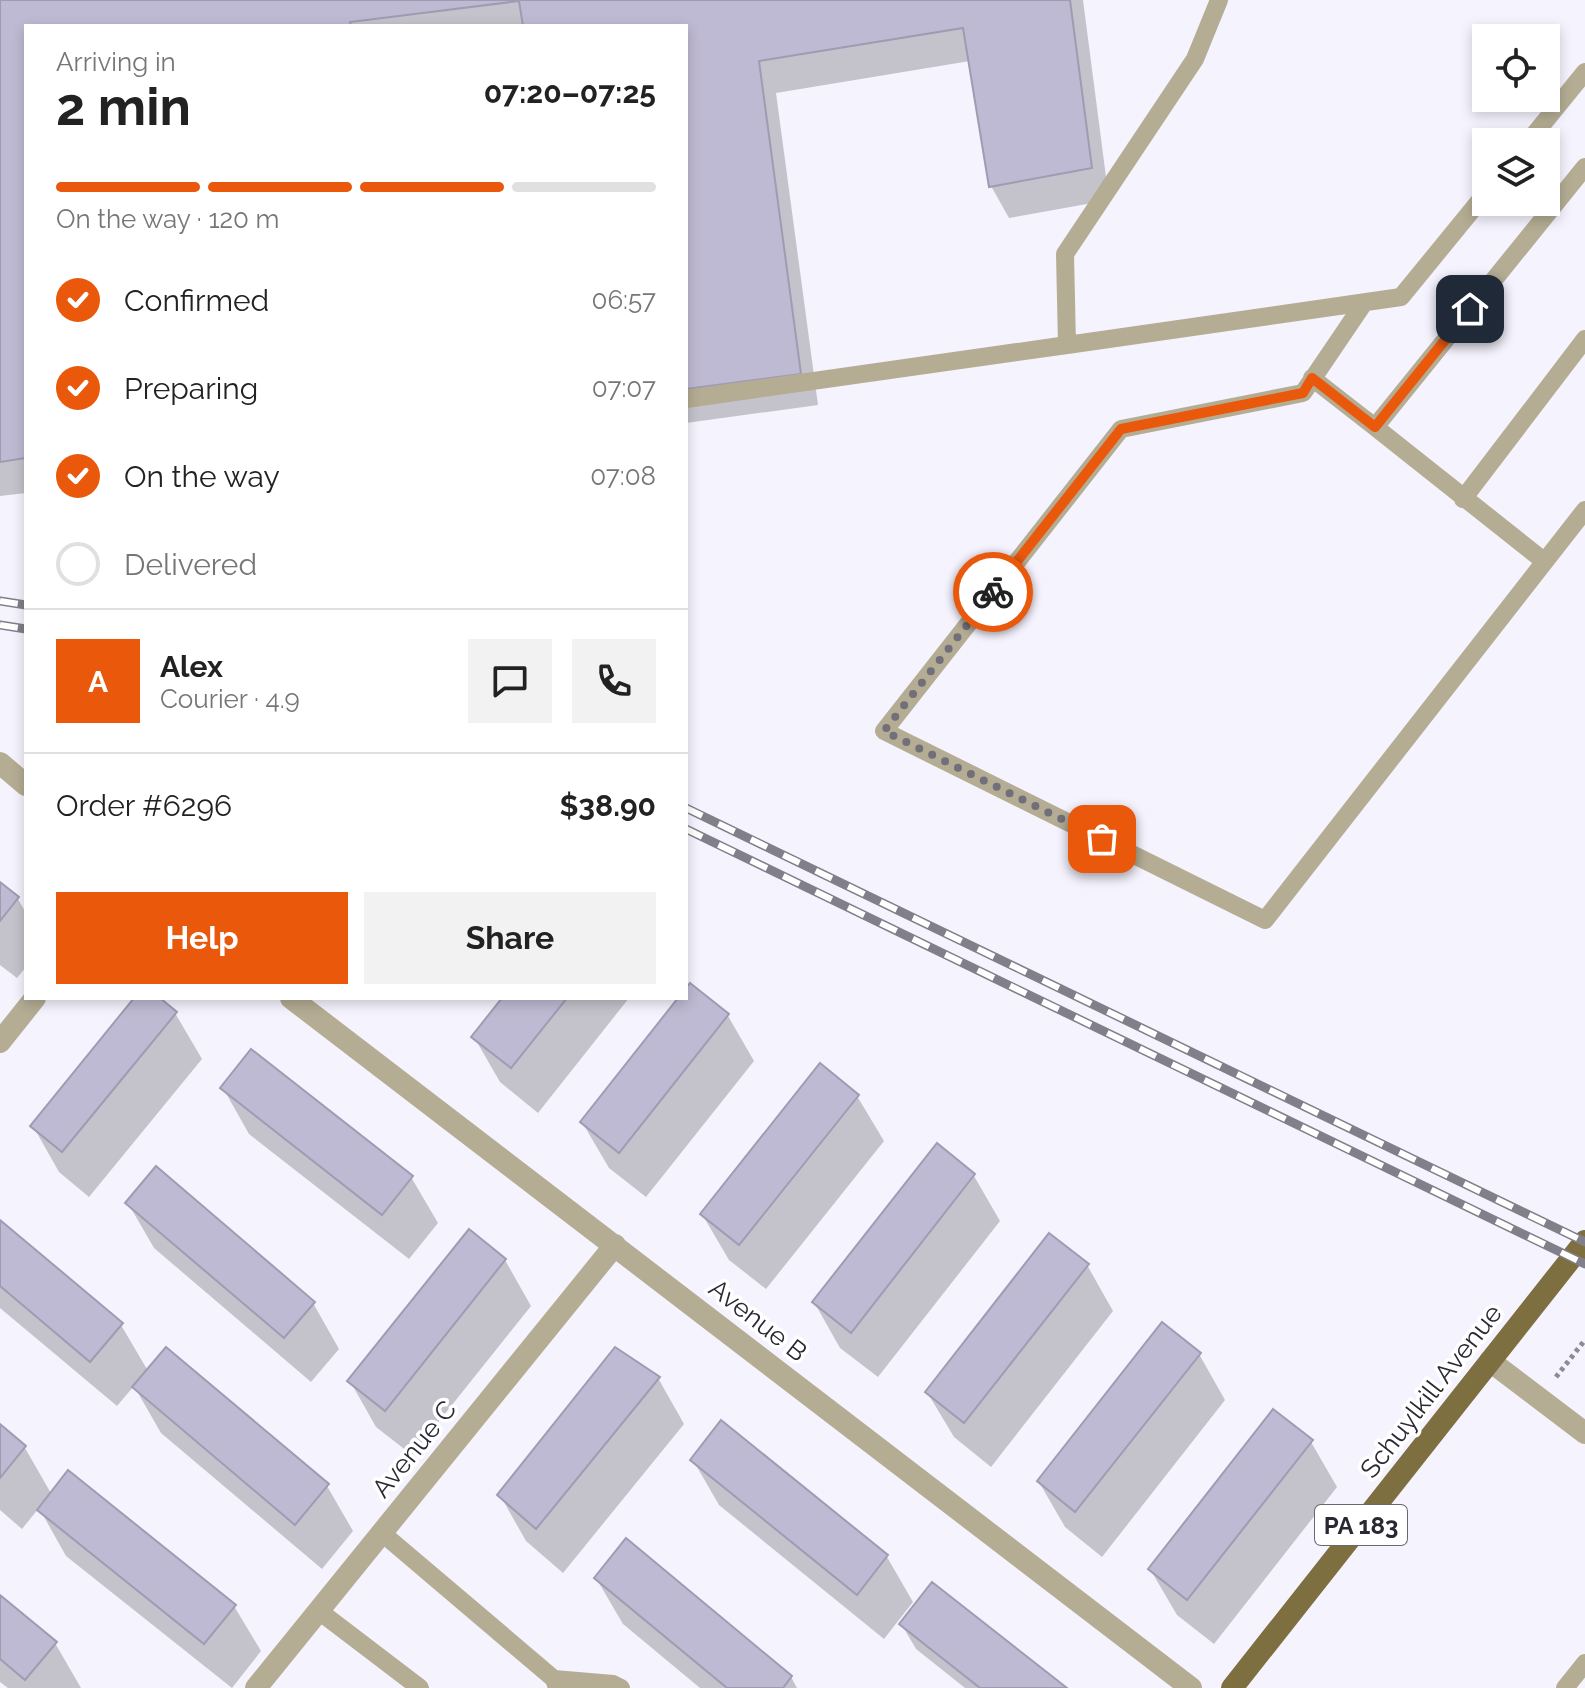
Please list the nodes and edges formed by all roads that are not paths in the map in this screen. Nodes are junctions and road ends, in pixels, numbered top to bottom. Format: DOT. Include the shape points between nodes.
graph roads {
  1 [pos="1219,0"];
  2 [pos="1585,72"];
  3 [pos="1539,128"];
  4 [pos="1585,167"];
  5 [pos="1472,210"];
  6 [pos="1364,303"];
  7 [pos="1585,339"];
  8 [pos="1067,345"];
  9 [pos="1312,378"];
  10 [pos="688,399"];
  11 [pos="1375,427"];
  12 [pos="1463,499"];
  13 [pos="1585,510"];
  14 [pos="1544,561"];
  15 [pos="0,763"];
  16 [pos="24,783"];
  17 [pos="33,1000"];
  18 [pos="294,1000"];
  19 [pos="0,1042"];
  20 [pos="1585,1241"];
  21 [pos="615,1245"];
  22 [pos="1490,1361"];
  23 [pos="1585,1433"];
  24 [pos="382,1533"];
  25 [pos="319,1611"];
  26 [pos="1585,1663"];
  27 [pos="556,1684"];
  28 [pos="256,1688"];
  29 [pos="420,1688"];
  30 [pos="621,1688"];
  31 [pos="1191,1688"];
  32 [pos="1232,1688"];
  33 [pos="1565,1688"];
  1 -- 8 [label="lane" via="1195,59 1065,254"];
  2 -- 3 [label="lane"];
  4 -- 11 [label="lane"];
  5 -- 6 [label="lane" via="1401,297"];
  6 -- 8 [label="lane"];
  6 -- 9 [label="lane"];
  7 -- 12 [label="lane"];
  8 -- 10 [label="lane"];
  9 -- 11 [label="lane"];
  9 -- 14 [label="lane" via="1303,393 1121,429 884,731 1265,920"];
  11 -- 12 [label="lane"];
  12 -- 14 [label="lane"];
  13 -- 14 [label="lane"];
  15 -- 16 [label="street"];
  17 -- 19 [label="street"];
  18 -- 21 [label="street, Avenue B"];
  20 -- 22 [label="main road, Schuylkill Avenue / PA 183"];
  21 -- 24 [label="street, Avenue C"];
  21 -- 31 [label="street, Avenue B"];
  22 -- 23 [label="street"];
  22 -- 32 [label="main road, Schuylkill Avenue / PA 183"];
  24 -- 25 [label="street, Avenue C"];
  24 -- 27 [label="lane"];
  25 -- 28 [label="street, Avenue C"];
  25 -- 29 [label="lane"];
  26 -- 33 [label="lane"];
  27 -- 30 [label="lane"];
}
